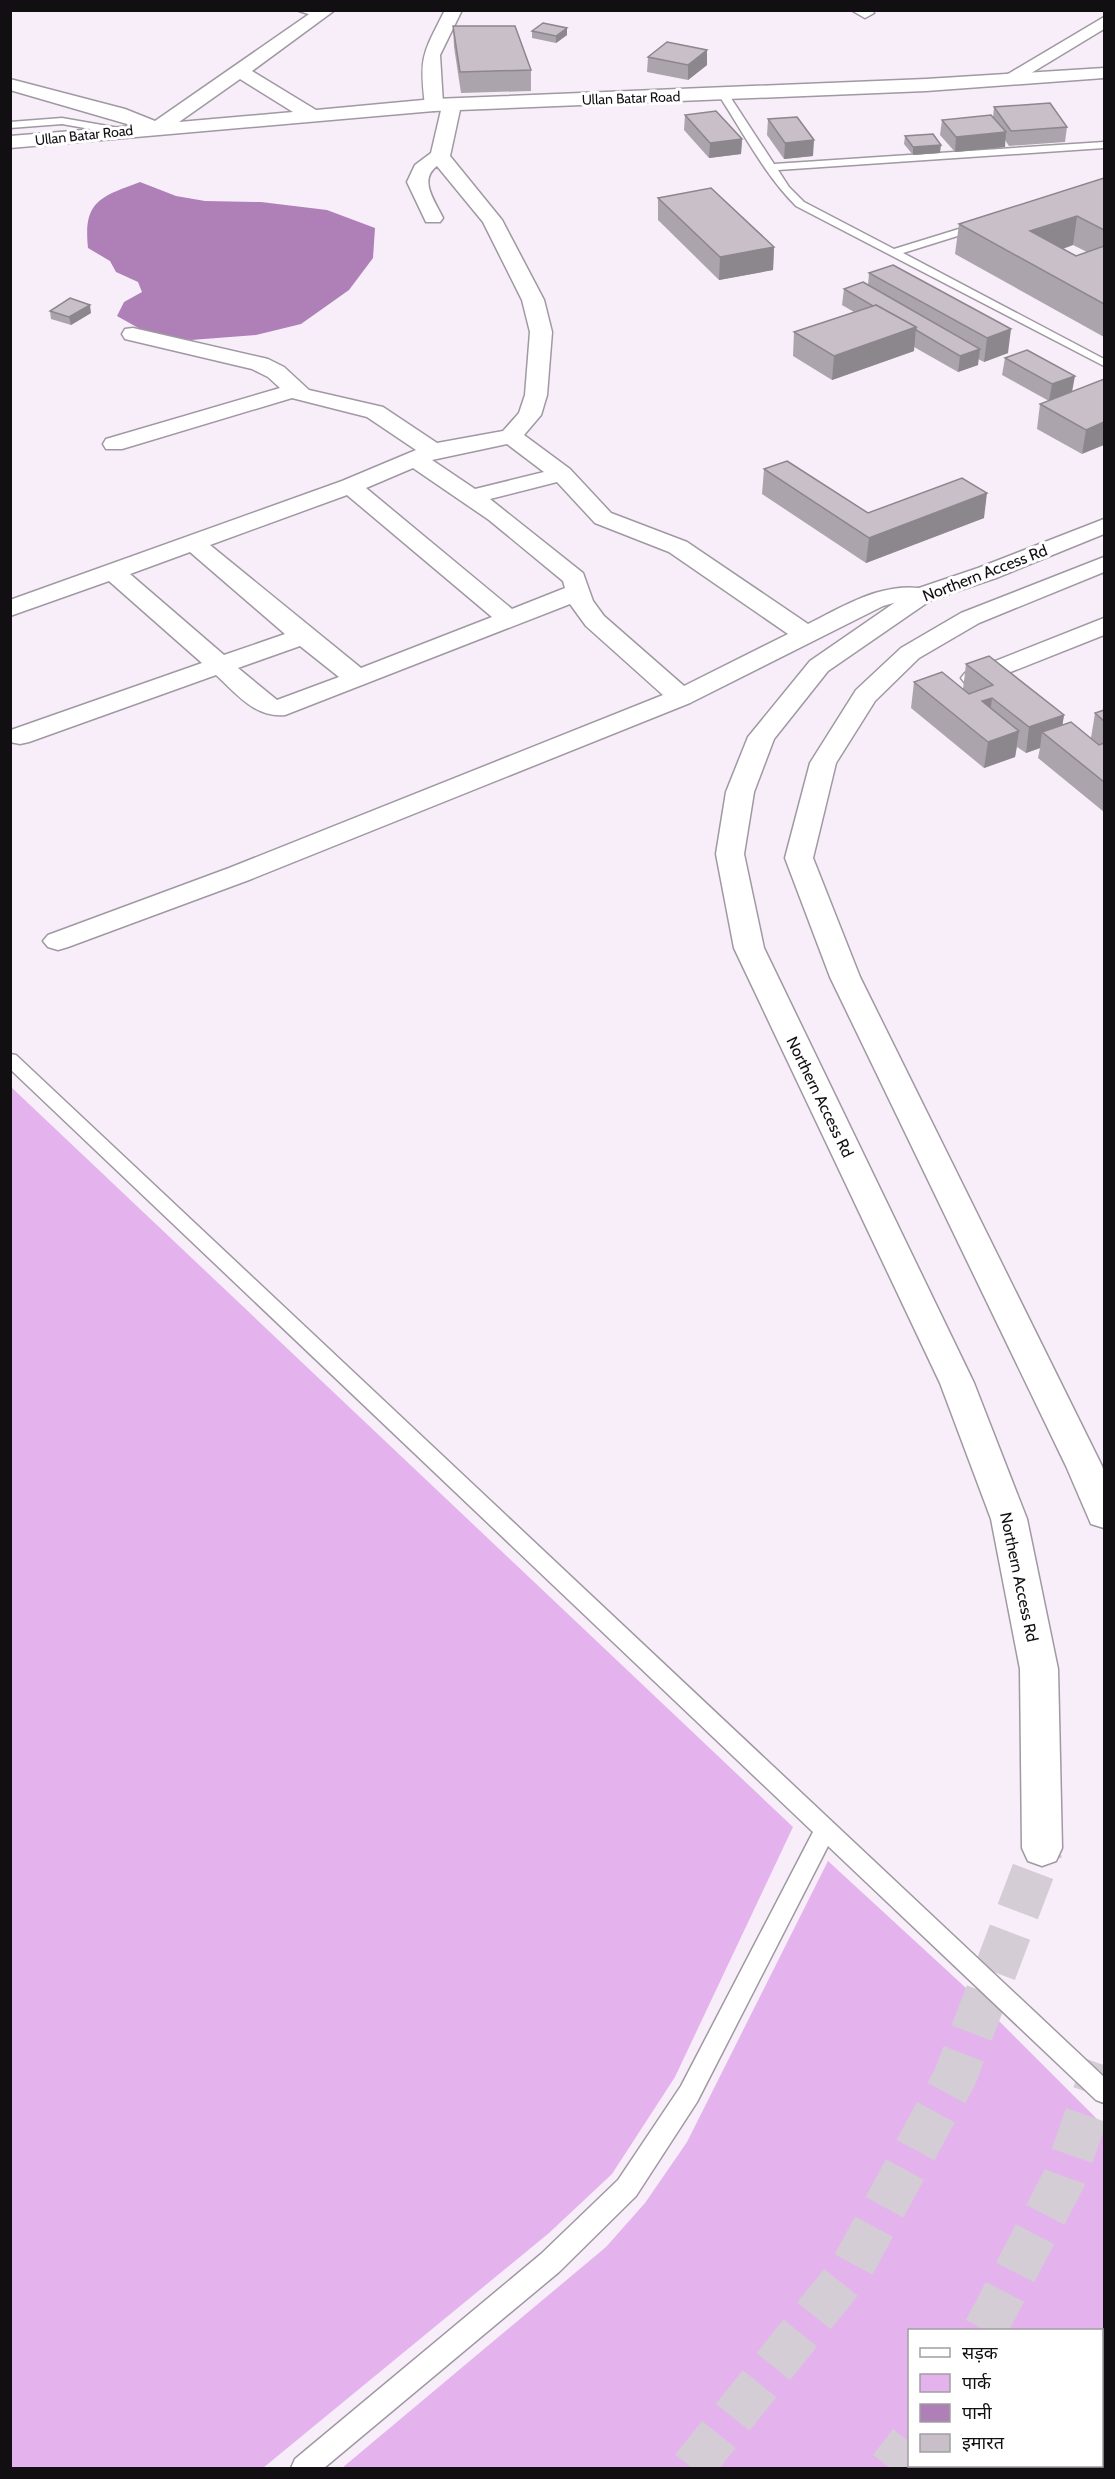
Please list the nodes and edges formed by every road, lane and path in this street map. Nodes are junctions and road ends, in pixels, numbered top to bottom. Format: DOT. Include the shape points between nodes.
graph roads {
  1 [pos="300,10"];
  2 [pos="454,10"];
  3 [pos="324,13"];
  4 [pos="1104,22"];
  5 [pos="237,70"];
  6 [pos="1104,73"];
  7 [pos="1007,80"];
  8 [pos="10,84"];
  9 [pos="723,94"];
  10 [pos="443,105"];
  11 [pos="312,115"];
  12 [pos="10,125"];
  13 [pos="157,128"];
  14 [pos="119,131"];
  15 [pos="10,142"];
  16 [pos="1104,145"];
  17 [pos="440,156"];
  18 [pos="770,167"];
  19 [pos="433,218"];
  20 [pos="994,221"];
  21 [pos="896,252"];
  22 [pos="134,334"];
  23 [pos="1104,363"];
  24 [pos="296,390"];
  25 [pos="511,436"];
  26 [pos="114,444"];
  27 [pos="425,455"];
  28 [pos="562,474"];
  29 [pos="350,486"];
  30 [pos="471,497"];
  31 [pos="1104,526"];
  32 [pos="192,542"];
  33 [pos="1104,564"];
  34 [pos="113,572"];
  35 [pos="987,573"];
  36 [pos="578,592"];
  37 [pos="922,595"];
  38 [pos="1025,596"];
  39 [pos="10,609"];
  40 [pos="509,619"];
  41 [pos="1104,626"];
  42 [pos="303,636"];
  43 [pos="808,636"];
  44 [pos="222,666"];
  45 [pos="357,678"];
  46 [pos="974,678"];
  47 [pos="681,698"];
  48 [pos="20,736"];
  49 [pos="58,941"];
  50 [pos="10,1059"];
  51 [pos="1104,1514"];
  52 [pos="826,1828"];
  53 [pos="1042,1848"];
  54 [pos="1104,2092"];
  55 [pos="304,2469"];
  1 -- 3 [label="lane"];
  2 -- 10 [label="street" via="431,55 430,72"];
  3 -- 5 [label="street, Ullan Batar Road"];
  4 -- 7 [label="street"];
  5 -- 11 [label="street"];
  5 -- 13 [label="street, Ullan Batar Road"];
  6 -- 7 [label="street, Ullan Batar Road"];
  7 -- 9 [label="street, Ullan Batar Road"];
  8 -- 13 [label="street" via="118,113"];
  9 -- 10 [label="street, Ullan Batar Road"];
  9 -- 18 [label="lane"];
  10 -- 11 [label="street, Ullan Batar Road"];
  10 -- 17 [label="street"];
  11 -- 13 [label="street, Ullan Batar Road"];
  12 -- 14 [label="lane" via="62,121"];
  13 -- 14 [label="street, Ullan Batar Road"];
  14 -- 15 [label="street, Ullan Batar Road"];
  16 -- 18 [label="lane"];
  17 -- 19 [label="street" via="423,166 417,175"];
  17 -- 25 [label="street" via="492,219 533,300 541,332 536,395 530,415"];
  18 -- 21 [label="lane" via="800,204"];
  20 -- 21 [label="lane"];
  21 -- 23 [label="lane"];
  22 -- 24 [label="street" via="247,360 276,372"];
  24 -- 26 [label="street"];
  24 -- 27 [label="street" via="311,399 375,412"];
  25 -- 27 [label="street"];
  25 -- 28 [label="street"];
  27 -- 29 [label="street"];
  27 -- 30 [label="street"];
  28 -- 30 [label="street"];
  28 -- 43 [label="street" via="603,518 678,547"];
  29 -- 32 [label="street"];
  29 -- 40 [label="street"];
  30 -- 36 [label="street" via="574,578"];
  31 -- 35 [label="street, Northern Access Rd"];
  32 -- 34 [label="street"];
  32 -- 42 [label="street"];
  33 -- 38 [label="street"];
  34 -- 39 [label="street"];
  34 -- 44 [label="street"];
  35 -- 37 [label="street, Northern Access Rd"];
  35 -- 38 [label="street"];
  36 -- 40 [label="street"];
  36 -- 47 [label="street" via="596,621"];
  37 -- 43 [label="street" via="892,595"];
  37 -- 53 [label="street, Northern Access Rd" via="819,666 761,737 740,792 730,854 749,948 957,1383 1009,1519 1039,1669"];
  38 -- 51 [label="street" via="970,618 910,653 865,696 822,763 800,858 845,977"];
  40 -- 45 [label="street"];
  41 -- 46 [label="street"];
  42 -- 44 [label="street"];
  42 -- 45 [label="street"];
  43 -- 47 [label="street"];
  44 -- 45 [label="street" via="273,708 285,707"];
  44 -- 48 [label="street"];
  47 -- 49 [label="street" via="239,874"];
  50 -- 52 [label="lane"];
  52 -- 54 [label="lane"];
  52 -- 55 [label="lane" via="689,2094 627,2188 550,2263"];
}
